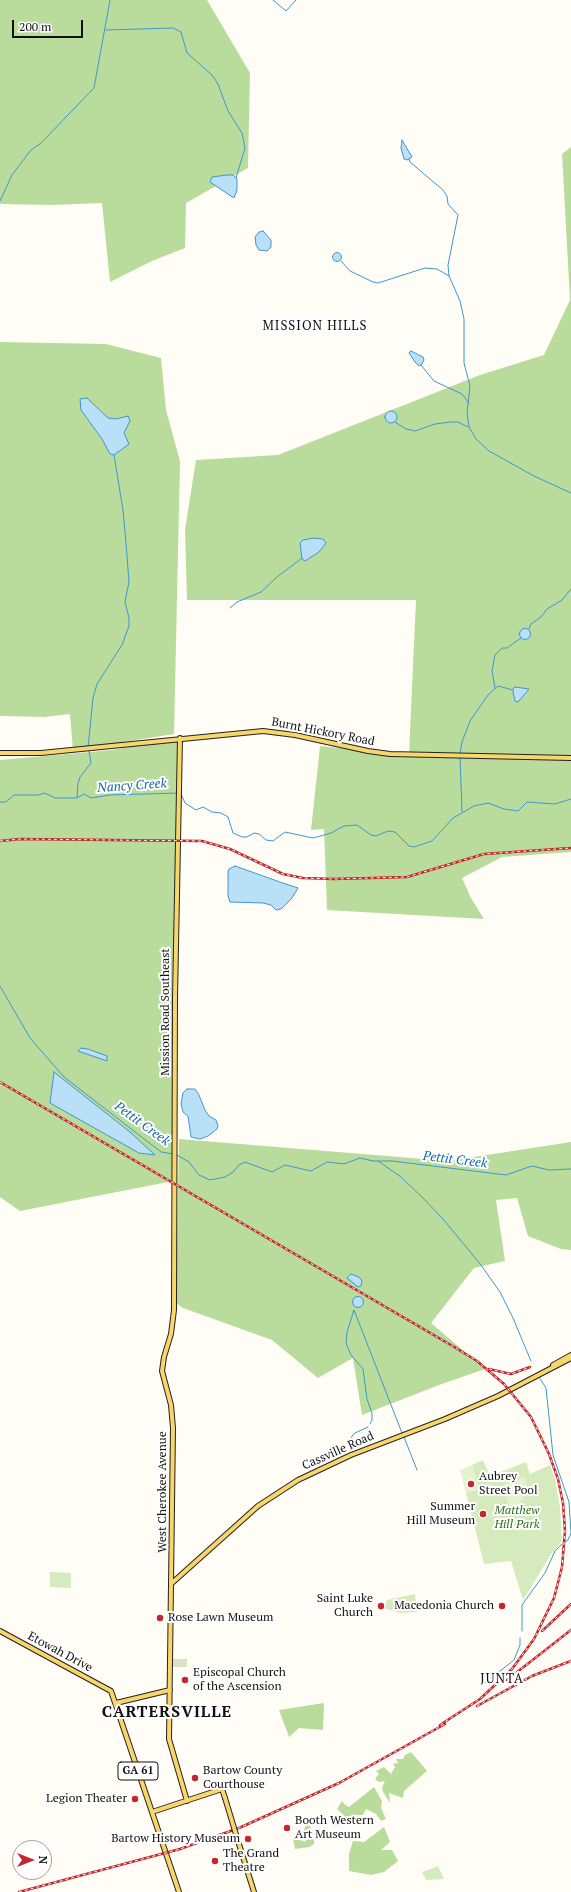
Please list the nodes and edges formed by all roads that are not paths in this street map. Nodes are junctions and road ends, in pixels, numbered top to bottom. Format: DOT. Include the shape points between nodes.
graph roads {
  1 [pos="180,738"];
  2 [pos="0,753"];
  3 [pos="571,758"];
  4 [pos="175,1184"];
  5 [pos="571,1355"];
  6 [pos="571,1358"];
  7 [pos="536,1376"];
  8 [pos="172,1574"];
  9 [pos="180,1576"];
  10 [pos="172,1583"];
  11 [pos="0,1631"];
  12 [pos="170,1690"];
  13 [pos="116,1703"];
  14 [pos="187,1800"];
  15 [pos="152,1812"];
  16 [pos="179,1892"];
  17 [pos="254,1892"];
  1 -- 2 [label="main road, Burnt Hickory Road" via="41,753"];
  1 -- 3 [label="main road, Burnt Hickory Road" via="263,731 295,734 390,754"];
  1 -- 4 [label="main road, Mission Road Southeast"];
  4 -- 8 [label="main road, West Cherokee Avenue" via="173,1320 162,1368 172,1416"];
  5 -- 7 [label="main road, Cassville Road"];
  6 -- 7 [label="main road, Cassville Road"];
  7 -- 9 [label="main road, Cassville Road" via="471,1408 351,1454 298,1480 264,1501"];
  8 -- 9 [label="main road"];
  8 -- 10 [label="main road, West Cherokee Avenue"];
  9 -- 10 [label="main road, Cassville Road"];
  10 -- 12 [label="main road, West Cherokee Avenue"];
  11 -- 13 [label="main road, Etowah Drive / GA 61" via="111,1691"];
  12 -- 13 [label="main road"];
  12 -- 14 [label="main road, West Cherokee Avenue" via="170,1742"];
  13 -- 15 [label="main road, GA 61"];
  14 -- 15 [label="main road"];
  14 -- 17 [label="main road, bridge" via="222,1789"];
  15 -- 16 [label="main road, GA 61"];
}
